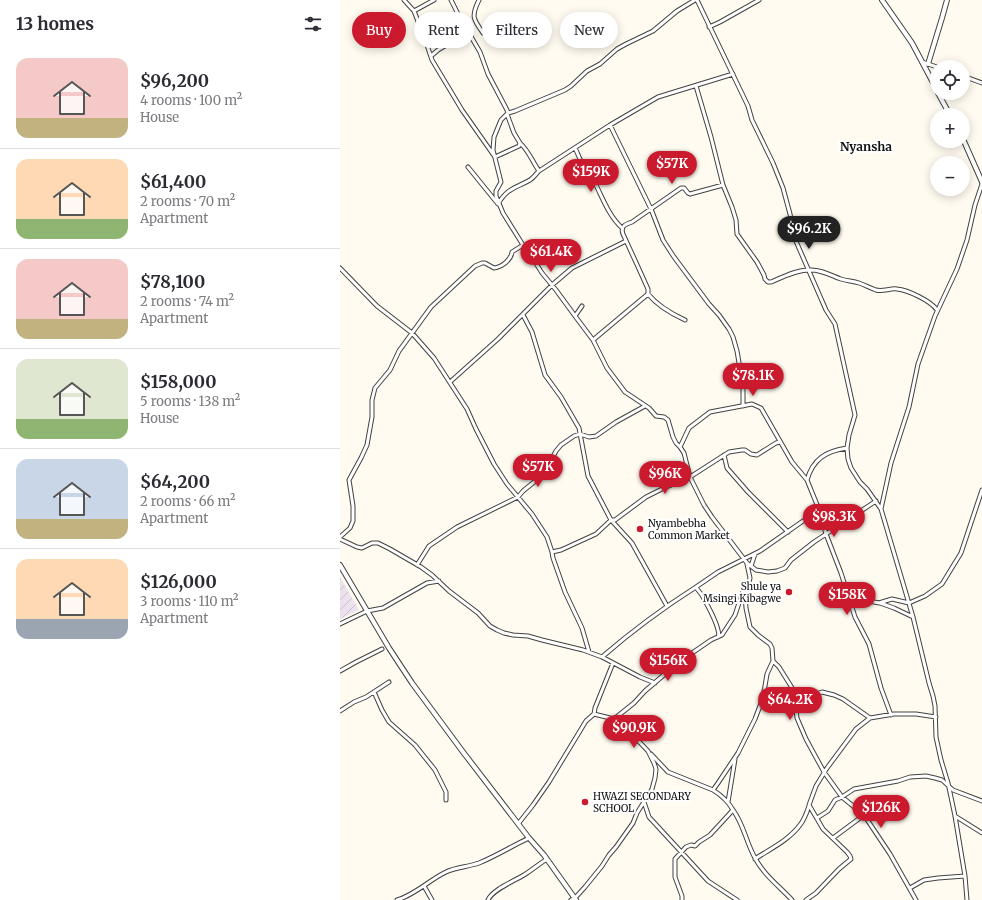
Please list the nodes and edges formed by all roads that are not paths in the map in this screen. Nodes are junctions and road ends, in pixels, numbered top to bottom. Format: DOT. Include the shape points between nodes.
graph roads {
  1 [pos="404,0"];
  2 [pos="434,0"];
  3 [pos="451,0"];
  4 [pos="479,0"];
  5 [pos="696,0"];
  6 [pos="759,0"];
  7 [pos="882,0"];
  8 [pos="947,0"];
  9 [pos="414,12"];
  10 [pos="457,12"];
  11 [pos="709,26"];
  12 [pos="482,33"];
  13 [pos="474,42"];
  14 [pos="428,48"];
  15 [pos="441,48"];
  16 [pos="430,56"];
  17 [pos="922,62"];
  18 [pos="928,64"];
  19 [pos="733,74"];
  20 [pos="930,77"];
  21 [pos="970,79"];
  22 [pos="982,83"];
  23 [pos="696,86"];
  24 [pos="507,114"];
  25 [pos="610,125"];
  26 [pos="520,143"];
  27 [pos="575,148"];
  28 [pos="967,148"];
  29 [pos="495,157"];
  30 [pos="468,167"];
  31 [pos="539,171"];
  32 [pos="982,181"];
  33 [pos="724,185"];
  34 [pos="498,204"];
  35 [pos="651,209"];
  36 [pos="622,228"];
  37 [pos="626,241"];
  38 [pos="523,246"];
  39 [pos="340,268"];
  40 [pos="809,270"];
  41 [pos="552,285"];
  42 [pos="648,294"];
  43 [pos="582,306"];
  44 [pos="937,310"];
  45 [pos="523,315"];
  46 [pos="575,316"];
  47 [pos="685,320"];
  48 [pos="412,333"];
  49 [pos="593,340"];
  50 [pos="450,382"];
  51 [pos="646,406"];
  52 [pos="743,406"];
  53 [pos="580,434"];
  54 [pos="780,442"];
  55 [pos="680,447"];
  56 [pos="847,448"];
  57 [pos="724,455"];
  58 [pos="690,477"];
  59 [pos="807,480"];
  60 [pos="982,490"];
  61 [pos="518,497"];
  62 [pos="876,501"];
  63 [pos="881,509"];
  64 [pos="820,512"];
  65 [pos="611,520"];
  66 [pos="788,532"];
  67 [pos="826,534"];
  68 [pos="340,538"];
  69 [pos="552,552"];
  70 [pos="755,554"];
  71 [pos="744,559"];
  72 [pos="747,563"];
  73 [pos="340,565"];
  74 [pos="417,565"];
  75 [pos="751,566"];
  76 [pos="438,581"];
  77 [pos="696,587"];
  78 [pos="744,591"];
  79 [pos="850,599"];
  80 [pos="879,603"];
  81 [pos="909,603"];
  82 [pos="667,606"];
  83 [pos="367,611"];
  84 [pos="913,617"];
  85 [pos="340,624"];
  86 [pos="718,636"];
  87 [pos="382,649"];
  88 [pos="589,652"];
  89 [pos="602,657"];
  90 [pos="773,661"];
  91 [pos="613,662"];
  92 [pos="340,671"];
  93 [pos="389,682"];
  94 [pos="655,683"];
  95 [pos="764,690"];
  96 [pos="794,691"];
  97 [pos="374,692"];
  98 [pos="341,711"];
  99 [pos="594,714"];
  100 [pos="340,715"];
  101 [pos="890,715"];
  102 [pos="936,717"];
  103 [pos="870,718"];
  104 [pos="614,719"];
  105 [pos="650,753"];
  106 [pos="735,757"];
  107 [pos="824,772"];
  108 [pos="949,785"];
  109 [pos="713,790"];
  110 [pos="842,797"];
  111 [pos="446,800"];
  112 [pos="644,802"];
  113 [pos="728,802"];
  114 [pos="982,802"];
  115 [pos="809,805"];
  116 [pos="733,810"];
  117 [pos="864,815"];
  118 [pos="955,816"];
  119 [pos="817,818"];
  120 [pos="518,824"];
  121 [pos="982,833"];
  122 [pos="529,838"];
  123 [pos="833,838"];
  124 [pos="682,851"];
  125 [pos="547,858"];
  126 [pos="755,859"];
  127 [pos="964,876"];
  128 [pos="424,886"];
  129 [pos="910,888"];
  130 [pos="574,899"];
  131 [pos="398,900"];
  132 [pos="432,900"];
  133 [pos="488,900"];
  134 [pos="682,900"];
  135 [pos="737,900"];
  136 [pos="792,900"];
  137 [pos="806,900"];
  138 [pos="916,900"];
  139 [pos="967,900"];
  1 -- 9 [label="street"];
  2 -- 9 [label="street"];
  3 -- 10 [label="street"];
  4 -- 12 [label="street" via="474,17"];
  5 -- 11 [label="street"];
  5 -- 24 [label="street" via="677,11 654,30 617,49 566,90"];
  6 -- 11 [label="street"];
  7 -- 17 [label="street"];
  8 -- 18 [label="street"];
  11 -- 19 [label="street"];
  13 -- 24 [label="street"];
  14 -- 16 [label="street"];
  15 -- 16 [label="street"];
  16 -- 29 [label="street" via="462,110"];
  17 -- 18 [label="street"];
  17 -- 20 [label="street"];
  19 -- 23 [label="street"];
  19 -- 40 [label="street" via="783,188 795,239"];
  21 -- 22 [label="street"];
  23 -- 25 [label="street" via="658,97"];
  23 -- 33 [label="street"];
  24 -- 26 [label="street"];
  24 -- 29 [label="street" via="501,120 494,137"];
  25 -- 27 [label="street"];
  25 -- 35 [label="street"];
  26 -- 29 [label="street" via="519,146"];
  26 -- 31 [label="street"];
  27 -- 31 [label="street"];
  27 -- 36 [label="street" via="604,203"];
  28 -- 32 [label="street"];
  29 -- 34 [label="street" via="501,179 496,191"];
  30 -- 34 [label="street"];
  31 -- 34 [label="street" via="531,179 503,196"];
  32 -- 44 [label="street" via="957,269"];
  33 -- 35 [label="street" via="690,194 681,188"];
  33 -- 40 [label="street" via="736,220 737,234 758,262 766,281 771,282 796,272"];
  34 -- 38 [label="street"];
  35 -- 36 [label="street"];
  35 -- 52 [label="street" via="663,240 733,337 743,386"];
  36 -- 37 [label="street"];
  37 -- 41 [label="street" via="572,268"];
  37 -- 42 [label="street"];
  38 -- 41 [label="street"];
  38 -- 48 [label="street" via="512,252 510,258 498,267 494,268 487,263 475,266 431,307"];
  39 -- 48 [label="street" via="377,306"];
  40 -- 44 [label="street" via="821,271 877,290 903,290 933,304"];
  40 -- 56 [label="street" via="826,310 835,324 842,354 854,415"];
  41 -- 45 [label="street"];
  41 -- 46 [label="street"];
  42 -- 47 [label="street" via="657,303"];
  42 -- 49 [label="street"];
  43 -- 46 [label="street"];
  44 -- 63 [label="street" via="918,364 909,408 891,463"];
  45 -- 50 [label="street"];
  45 -- 53 [label="street" via="532,332 545,375 562,397"];
  46 -- 49 [label="street"];
  48 -- 50 [label="street" via="434,358"];
  48 -- 68 [label="street" via="390,370 375,388 367,445 349,480 353,521"];
  49 -- 51 [label="street" via="607,368 625,392"];
  50 -- 61 [label="street" via="467,409 494,464"];
  51 -- 53 [label="street" via="596,436"];
  51 -- 55 [label="street" via="656,416 668,420 673,437"];
  52 -- 54 [label="street" via="752,404 760,408"];
  52 -- 55 [label="street" via="710,412 689,428"];
  53 -- 61 [label="street" via="561,445 539,478"];
  53 -- 65 [label="street" via="588,476"];
  54 -- 57 [label="street" via="757,455 742,450"];
  54 -- 59 [label="street"];
  55 -- 58 [label="street"];
  56 -- 59 [label="street" via="832,451 819,458"];
  56 -- 62 [label="street" via="848,459 854,473"];
  57 -- 58 [label="street"];
  57 -- 66 [label="street" via="727,468"];
  58 -- 65 [label="street" via="646,497 615,520"];
  58 -- 71 [label="street" via="704,505"];
  59 -- 64 [label="street"];
  60 -- 81 [label="street" via="961,553 942,584"];
  61 -- 69 [label="street" via="547,537"];
  61 -- 74 [label="street" via="457,527 430,546"];
  62 -- 63 [label="street"];
  62 -- 67 [label="street"];
  63 -- 81 [label="street"];
  64 -- 66 [label="street"];
  64 -- 67 [label="street"];
  65 -- 69 [label="street" via="596,534"];
  65 -- 82 [label="street" via="632,543"];
  66 -- 70 [label="street"];
  67 -- 75 [label="street" via="791,560 785,568 764,572"];
  67 -- 79 [label="street"];
  68 -- 74 [label="street" via="362,548 378,543"];
  69 -- 88 [label="street" via="552,558 582,628"];
  70 -- 71 [label="street"];
  70 -- 75 [label="street"];
  71 -- 72 [label="street"];
  71 -- 77 [label="street"];
  72 -- 75 [label="street"];
  72 -- 78 [label="street" via="750,578"];
  73 -- 83 [label="street"];
  74 -- 76 [label="street"];
  76 -- 83 [label="street" via="427,583 383,608"];
  76 -- 88 [label="street" via="490,626 504,633 528,636"];
  77 -- 82 [label="street"];
  77 -- 86 [label="street" via="718,631"];
  78 -- 86 [label="street" via="735,615 722,635"];
  78 -- 90 [label="street" via="750,627 770,644"];
  79 -- 80 [label="street"];
  79 -- 101 [label="street" via="855,616 869,644"];
  80 -- 81 [label="street" via="892,599"];
  80 -- 84 [label="street"];
  81 -- 84 [label="street"];
  82 -- 89 [label="street"];
  83 -- 85 [label="street"];
  83 -- 120 [label="street" via="412,684"];
  84 -- 102 [label="street"];
  86 -- 94 [label="street" via="679,662"];
  87 -- 92 [label="street"];
  88 -- 89 [label="street"];
  89 -- 91 [label="street"];
  90 -- 95 [label="street"];
  90 -- 96 [label="street"];
  91 -- 94 [label="street"];
  91 -- 99 [label="street"];
  93 -- 97 [label="street"];
  94 -- 104 [label="street"];
  95 -- 96 [label="street"];
  95 -- 106 [label="street" via="755,719"];
  96 -- 103 [label="street" via="804,697 822,692 834,695"];
  96 -- 107 [label="street" via="797,718"];
  97 -- 98 [label="street"];
  97 -- 111 [label="street" via="390,722 415,745 435,770 446,792"];
  98 -- 100 [label="street"];
  99 -- 104 [label="street"];
  99 -- 120 [label="street" via="586,721 549,782"];
  101 -- 102 [label="street" via="916,714"];
  101 -- 103 [label="street"];
  102 -- 108 [label="street" via="936,737"];
  103 -- 107 [label="street" via="856,729"];
  104 -- 105 [label="street"];
  105 -- 109 [label="street" via="668,772"];
  105 -- 112 [label="street" via="656,769 655,778"];
  106 -- 109 [label="street"];
  106 -- 113 [label="street"];
  107 -- 110 [label="street"];
  107 -- 115 [label="street"];
  108 -- 110 [label="street" via="936,778 910,777 854,789"];
  108 -- 114 [label="street" via="953,790"];
  108 -- 118 [label="street"];
  109 -- 113 [label="street"];
  110 -- 117 [label="street"];
  110 -- 119 [label="street" via="835,800 828,811"];
  112 -- 124 [label="street" via="649,817"];
  112 -- 130 [label="street" via="616,847"];
  113 -- 116 [label="street"];
  115 -- 119 [label="street"];
  115 -- 126 [label="street" via="801,824 792,834"];
  116 -- 124 [label="street" via="710,835 695,846 691,845"];
  116 -- 126 [label="street" via="743,826"];
  117 -- 123 [label="street"];
  117 -- 129 [label="street"];
  118 -- 121 [label="street"];
  118 -- 127 [label="street"];
  119 -- 123 [label="street" via="823,829"];
  120 -- 122 [label="street"];
  122 -- 125 [label="street"];
  122 -- 128 [label="street" via="478,863 444,873"];
  123 -- 137 [label="street" via="847,852 850,859"];
  124 -- 134 [label="street" via="675,859 675,877"];
  124 -- 135 [label="street" via="708,881"];
  125 -- 130 [label="street"];
  125 -- 133 [label="street"];
  126 -- 136 [label="street"];
  127 -- 129 [label="street" via="924,880"];
  127 -- 139 [label="street"];
  128 -- 131 [label="street"];
  128 -- 132 [label="street"];
  129 -- 138 [label="street"];
}
